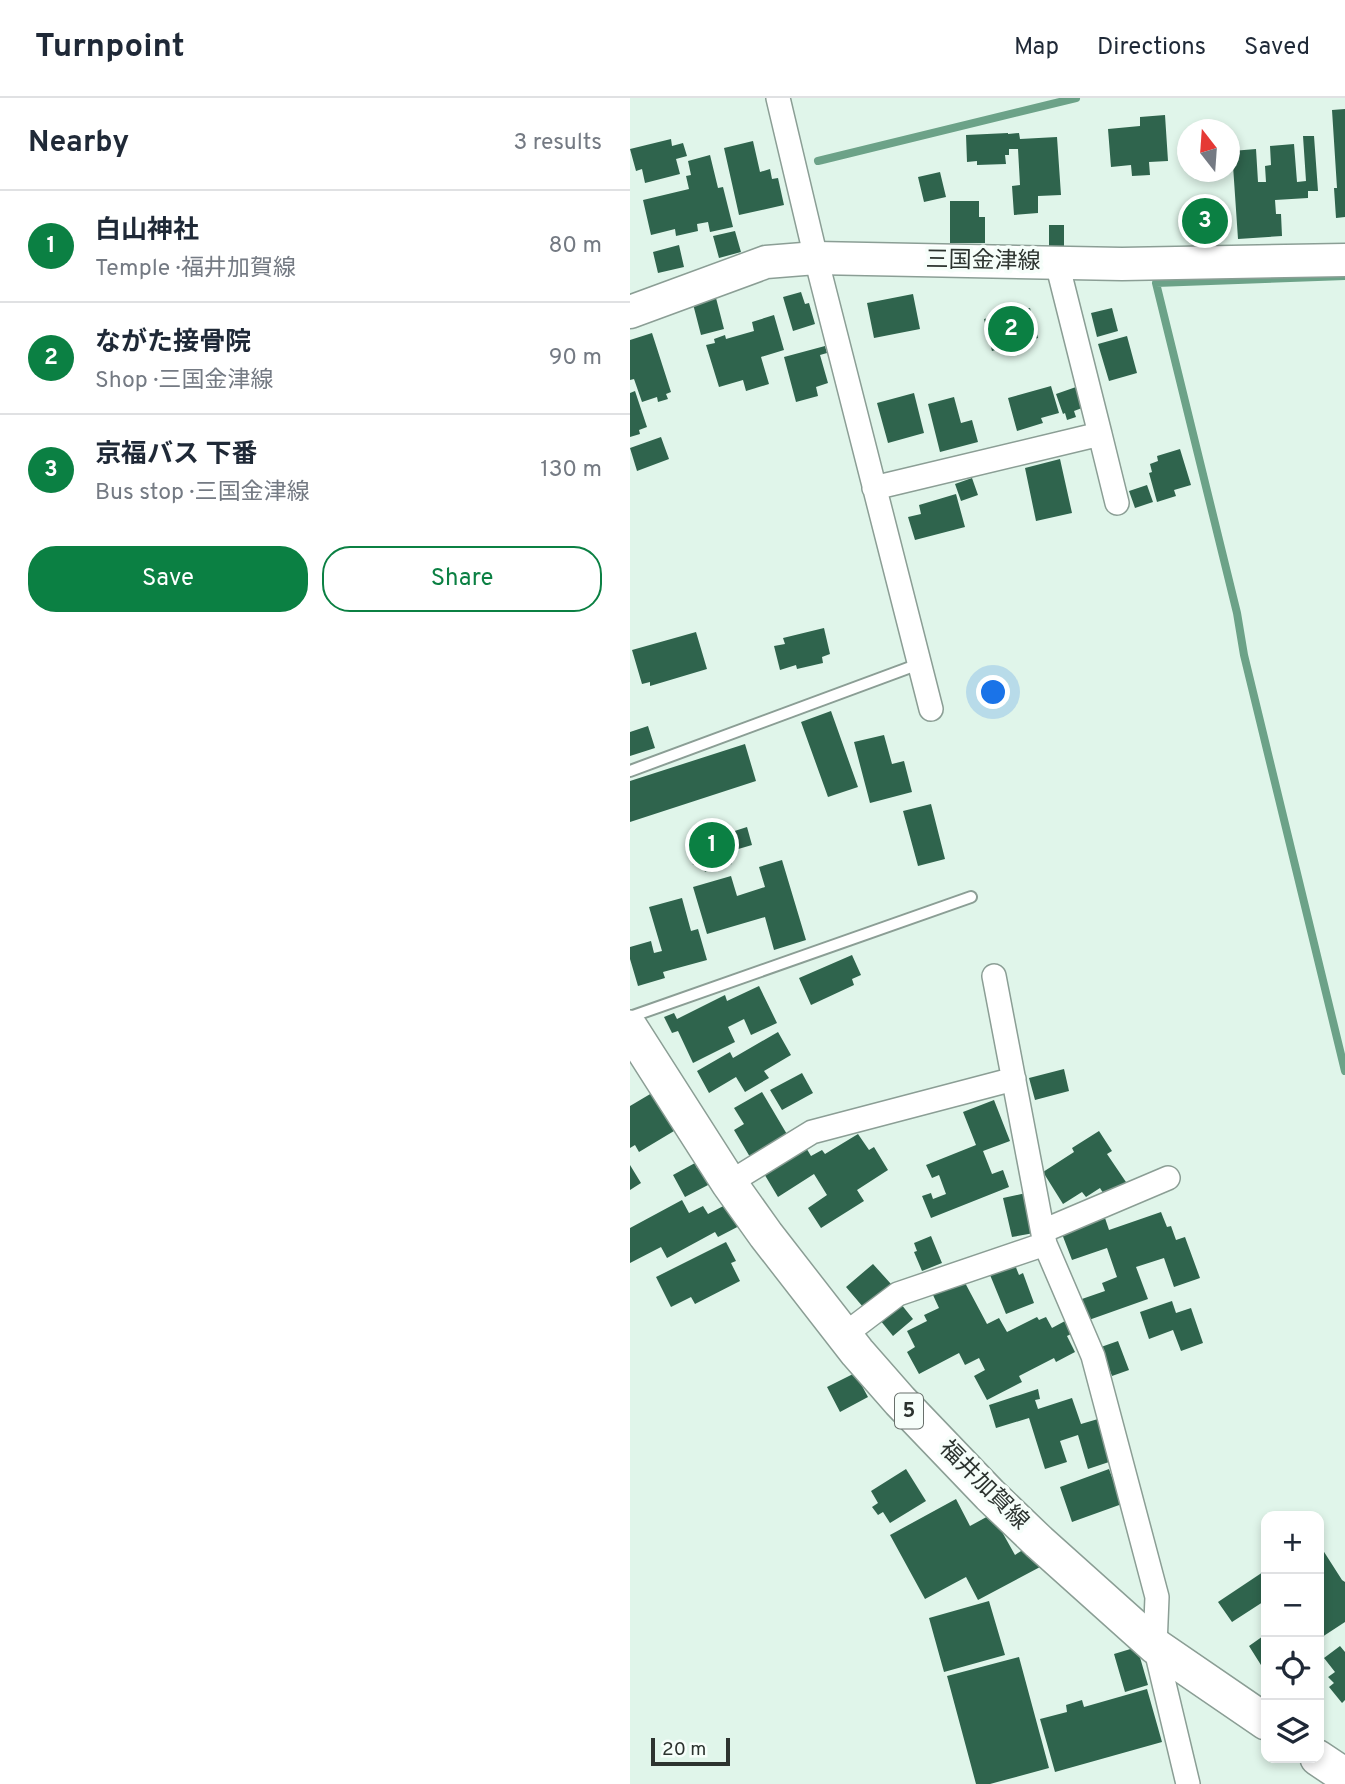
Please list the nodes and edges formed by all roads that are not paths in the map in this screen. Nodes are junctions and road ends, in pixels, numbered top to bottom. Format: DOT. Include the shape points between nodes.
graph roads {
  1 [pos="778,98"];
  2 [pos="816,258"];
  3 [pos="1345,260"];
  4 [pos="1057,263"];
  5 [pos="630,312"];
  6 [pos="1100,434"];
  7 [pos="874,488"];
  8 [pos="1117,503"];
  9 [pos="919,664"];
  10 [pos="931,709"];
  11 [pos="630,771"];
  12 [pos="971,897"];
  13 [pos="993,976"];
  14 [pos="630,1017"];
  15 [pos="630,1028"];
  16 [pos="1014,1079"];
  17 [pos="1168,1178"];
  18 [pos="729,1182"];
  19 [pos="1044,1238"];
  20 [pos="844,1335"];
  21 [pos="1155,1646"];
  22 [pos="1261,1719"];
  23 [pos="1324,1762"];
  24 [pos="1345,1776"];
  25 [pos="1188,1784"];
  1 -- 2 [label="street"];
  2 -- 4 [label="main road, 三国金津線"];
  2 -- 5 [label="main road, 三国金津線" via="766,262"];
  2 -- 7 [label="street"];
  3 -- 4 [label="main road, 三国金津線"];
  4 -- 6 [label="street"];
  6 -- 7 [label="street"];
  6 -- 8 [label="street"];
  7 -- 9 [label="street"];
  9 -- 10 [label="street"];
  9 -- 11 [label="lane"];
  12 -- 14 [label="lane"];
  13 -- 16 [label="street"];
  15 -- 18 [label="main road, 福井加賀線 / 5"];
  16 -- 18 [label="street" via="812,1132"];
  16 -- 19 [label="street"];
  17 -- 19 [label="street"];
  18 -- 20 [label="main road, 福井加賀線 / 5"];
  19 -- 20 [label="street" via="898,1294"];
  19 -- 21 [label="street" via="1093,1356 1157,1597"];
  20 -- 21 [label="main road, 福井加賀線 / 5" via="990,1495"];
  21 -- 22 [label="main road, 福井加賀線 / 5"];
  21 -- 25 [label="street"];
  23 -- 24 [label="main road"];
}
